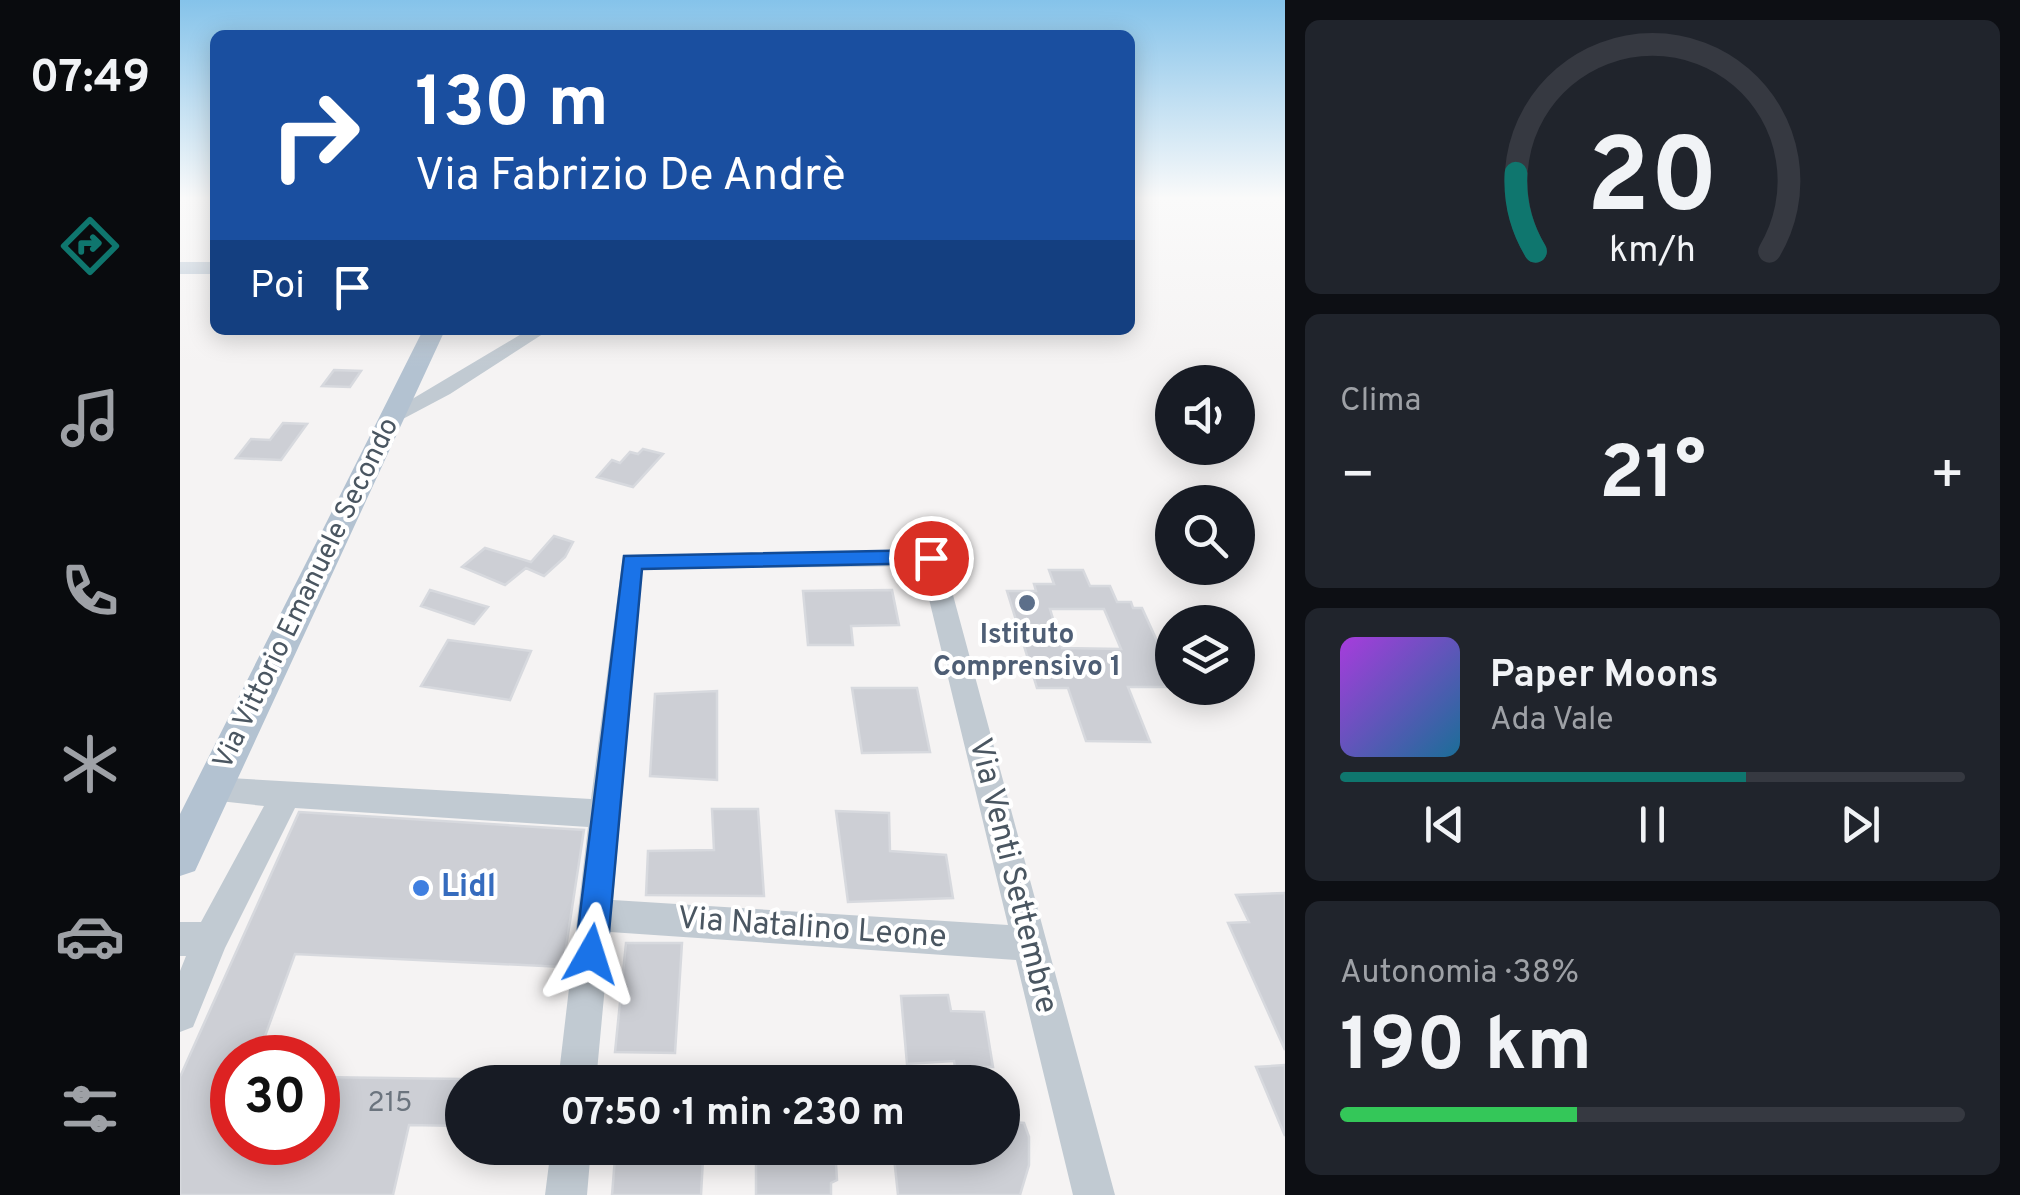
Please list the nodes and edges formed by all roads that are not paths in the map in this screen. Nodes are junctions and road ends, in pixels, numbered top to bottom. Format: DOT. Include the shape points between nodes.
graph roads {
  1 [pos="180,268"];
  2 [pos="210,268"];
  3 [pos="432,335"];
  4 [pos="532,335"];
  5 [pos="392,417"];
  6 [pos="212,790"];
  7 [pos="286,795"];
  8 [pos="606,814"];
  9 [pos="180,858"];
  10 [pos="595,915"];
  11 [pos="196,939"];
  12 [pos="1029,944"];
  13 [pos="180,1014"];
  14 [pos="579,1065"];
  15 [pos="569,1165"];
  16 [pos="566,1195"];
  17 [pos="1094,1195"];
  1 -- 2 [label="main road"];
  3 -- 5 [label="main road, Via Vittorio Emanuele Secondo"];
  4 -- 5 [label="street"];
  5 -- 6 [label="main road, Via Vittorio Emanuele Secondo"];
  6 -- 7 [label="street"];
  6 -- 9 [label="main road, Via Vittorio Emanuele Secondo"];
  7 -- 8 [label="street"];
  7 -- 11 [label="street"];
  8 -- 10 [label="street"];
  8 -- 12 [label="street, Via Venti Settembre" via="631,561 931,558"];
  10 -- 12 [label="street, Via Natalino Leone"];
  10 -- 14 [label="street"];
  11 -- 13 [label="street"];
  12 -- 17 [label="street, Via Venti Settembre"];
  15 -- 16 [label="street"];
}
